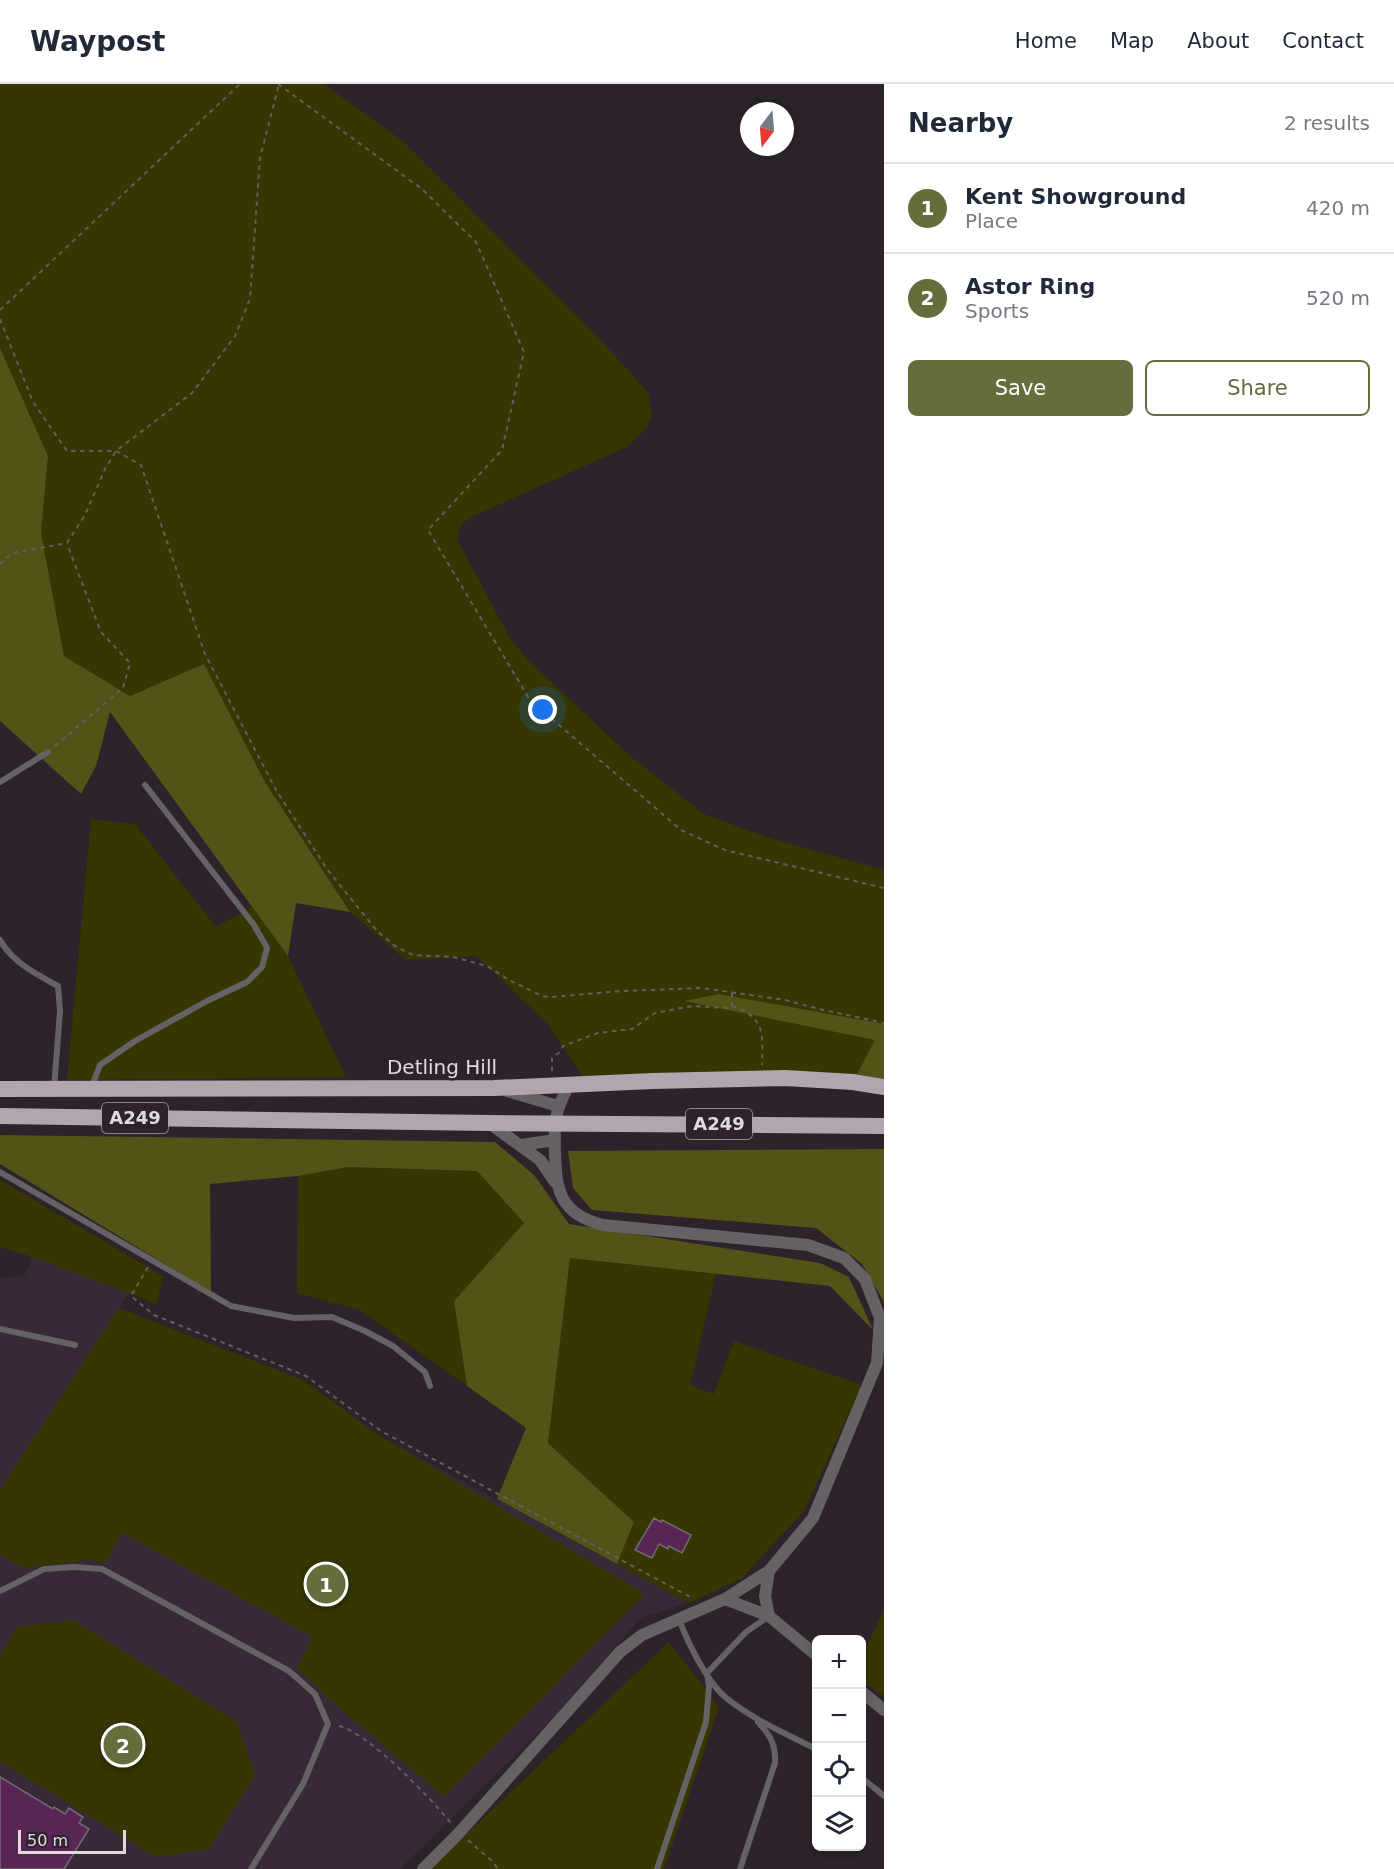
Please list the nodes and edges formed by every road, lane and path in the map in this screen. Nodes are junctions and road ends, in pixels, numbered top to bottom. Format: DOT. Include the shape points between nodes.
graph roads {
  1 [pos="240,84"];
  2 [pos="279,84"];
  3 [pos="0,310"];
  4 [pos="0,319"];
  5 [pos="116,452"];
  6 [pos="67,543"];
  7 [pos="0,564"];
  8 [pos="48,752"];
  9 [pos="0,782"];
  10 [pos="145,785"];
  11 [pos="884,888"];
  12 [pos="0,940"];
  13 [pos="732,991"];
  14 [pos="732,1005"];
  15 [pos="884,1023"];
  16 [pos="762,1079"];
  17 [pos="569,1085"];
  18 [pos="550,1086"];
  19 [pos="884,1087"];
  20 [pos="494,1088"];
  21 [pos="0,1089"];
  22 [pos="54,1089"];
  23 [pos="91,1089"];
  24 [pos="558,1106"];
  25 [pos="0,1116"];
  26 [pos="489,1123"];
  27 [pos="884,1126"];
  28 [pos="555,1132"];
  29 [pos="521,1145"];
  30 [pos="0,1172"];
  31 [pos="556,1183"];
  32 [pos="151,1261"];
  33 [pos="0,1329"];
  34 [pos="75,1345"];
  35 [pos="430,1386"];
  36 [pos="769,1571"];
  37 [pos="0,1591"];
  38 [pos="725,1599"];
  39 [pos="707,1607"];
  40 [pos="769,1616"];
  41 [pos="679,1619"];
  42 [pos="812,1652"];
  43 [pos="707,1673"];
  44 [pos="866,1696"];
  45 [pos="884,1710"];
  46 [pos="756,1719"];
  47 [pos="328,1724"];
  48 [pos="812,1747"];
  49 [pos="866,1782"];
  50 [pos="884,1796"];
  51 [pos="459,1833"];
  52 [pos="251,1869"];
  53 [pos="423,1869"];
  54 [pos="498,1869"];
  55 [pos="657,1869"];
  56 [pos="740,1869"];
  1 -- 3 [label="path"];
  2 -- 5 [label="path" via="260,158 250,298 235,336 192,393"];
  2 -- 11 [label="path" via="422,189 476,242 524,352 502,450 428,530 530,700 681,830 725,850"];
  4 -- 5 [label="path" via="33,402 67,451"];
  5 -- 6 [label="path"];
  5 -- 13 [label="path" via="141,465 205,654 276,790 327,869 377,931 413,955 453,957 487,966 542,996 694,988"];
  6 -- 7 [label="path" via="12,553"];
  6 -- 8 [label="path" via="101,632 130,663 123,688"];
  8 -- 9 [label="lane"];
  10 -- 23 [label="lane" via="254,925 267,948 262,967 247,982 126,1047 100,1065"];
  12 -- 22 [label="lane" via="5,950 29,970 58,987"];
  13 -- 14 [label="path"];
  13 -- 15 [label="path"];
  14 -- 16 [label="path" via="757,1020 763,1039"];
  14 -- 18 [label="path" via="692,1006 655,1013 632,1029 598,1033 563,1046 552,1058"];
  16 -- 17 [label="highway, Detling Hill / A249"];
  16 -- 19 [label="highway, Detling Hill / A249"];
  17 -- 18 [label="highway, Detling Hill / A249"];
  17 -- 24 [label="street"];
  18 -- 20 [label="highway, Detling Hill / A249"];
  20 -- 23 [label="highway, Detling Hill / A249"];
  20 -- 24 [label="street"];
  21 -- 22 [label="highway, Detling Hill / A249"];
  22 -- 23 [label="highway, Detling Hill / A249"];
  24 -- 28 [label="street"];
  25 -- 26 [label="highway, A249"];
  26 -- 28 [label="highway, A249"];
  26 -- 29 [label="street"];
  27 -- 28 [label="highway, A249"];
  28 -- 29 [label="street"];
  28 -- 31 [label="street"];
  29 -- 31 [label="street" via="540,1160"];
  30 -- 32 [label="lane"];
  31 -- 36 [label="street" via="566,1204 587,1221 808,1245 844,1258 865,1279 880,1318 877,1363 813,1518"];
  32 -- 35 [label="lane" via="231,1306 294,1318 332,1317 365,1331 393,1346 425,1372"];
  32 -- 39 [label="path" via="131,1296 154,1315 306,1376 381,1431"];
  33 -- 34 [label="lane"];
  36 -- 38 [label="street"];
  36 -- 40 [label="street" via="765,1596"];
  37 -- 47 [label="lane" via="44,1569 102,1569 289,1671 315,1694"];
  38 -- 39 [label="street"];
  38 -- 40 [label="street"];
  39 -- 41 [label="street"];
  40 -- 42 [label="street"];
  40 -- 43 [label="lane" via="746,1632"];
  41 -- 43 [label="lane"];
  41 -- 51 [label="street" via="642,1635 620,1652"];
  43 -- 46 [label="lane" via="722,1694"];
  43 -- 55 [label="lane" via="706,1722"];
  44 -- 45 [label="street"];
  46 -- 48 [label="lane"];
  46 -- 56 [label="lane" via="771,1737 775,1763"];
  47 -- 51 [label="path" via="351,1729 431,1799"];
  47 -- 52 [label="lane" via="303,1785"];
  49 -- 50 [label="lane"];
  51 -- 53 [label="street"];
  51 -- 54 [label="path"];
}
